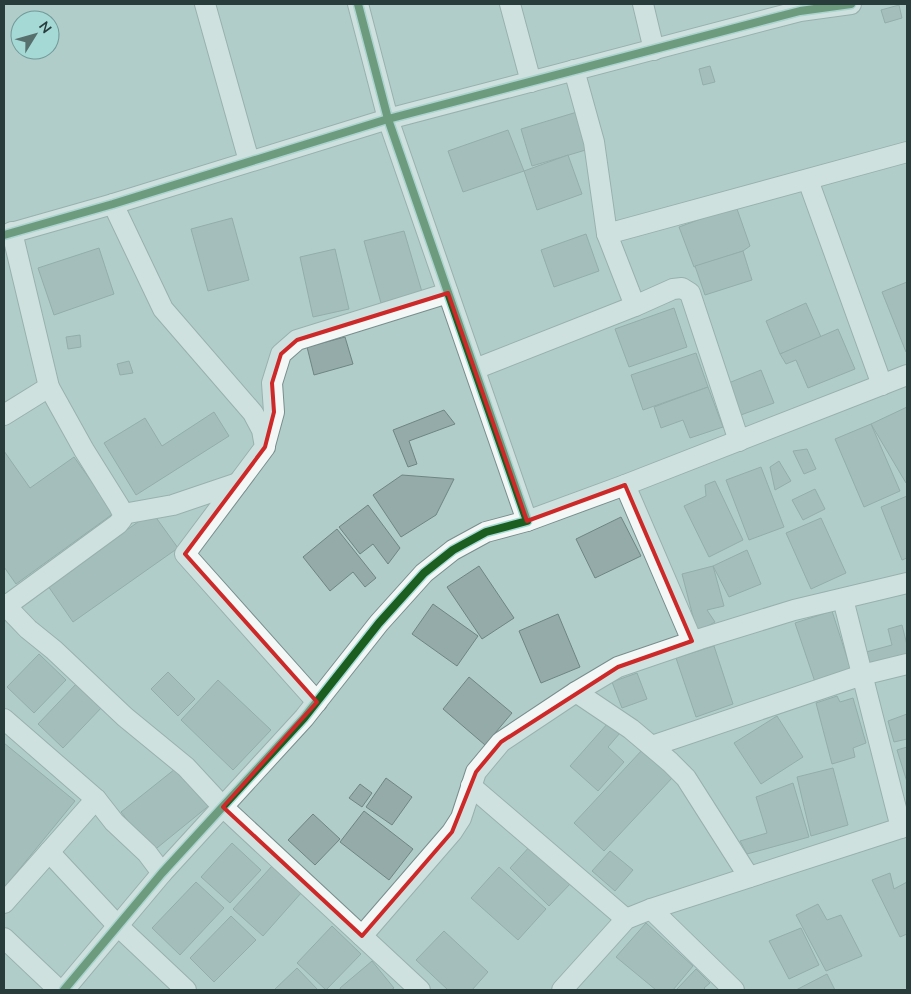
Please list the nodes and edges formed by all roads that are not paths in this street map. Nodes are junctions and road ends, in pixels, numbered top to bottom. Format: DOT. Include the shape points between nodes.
graph roads {
  1 [pos="205,4"];
  2 [pos="358,4"];
  3 [pos="510,4"];
  4 [pos="643,4"];
  5 [pos="851,4"];
  6 [pos="799,7"];
  7 [pos="654,50"];
  8 [pos="574,70"];
  9 [pos="531,82"];
  10 [pos="388,119"];
  11 [pos="907,152"];
  12 [pos="249,161"];
  13 [pos="808,180"];
  14 [pos="113,204"];
  15 [pos="8,234"];
  16 [pos="607,234"];
  17 [pos="448,293"];
  18 [pos="635,306"];
  19 [pos="475,369"];
  20 [pos="907,375"];
  21 [pos="882,385"];
  22 [pos="49,387"];
  23 [pos="4,415"];
  24 [pos="739,440"];
  25 [pos="265,447"];
  26 [pos="238,483"];
  27 [pos="625,485"];
  28 [pos="123,514"];
  29 [pos="527,521"];
  30 [pos="907,583"];
  31 [pos="843,600"];
  32 [pos="5,605"];
  33 [pos="692,641"];
  34 [pos="907,664"];
  35 [pos="862,675"];
  36 [pos="576,692"];
  37 [pos="317,702"];
  38 [pos="4,719"];
  39 [pos="652,746"];
  40 [pos="471,786"];
  41 [pos="96,799"];
  42 [pos="223,807"];
  43 [pos="904,827"];
  44 [pos="49,852"];
  45 [pos="162,873"];
  46 [pos="749,877"];
  47 [pos="4,903"];
  48 [pos="651,910"];
  49 [pos="626,919"];
  50 [pos="118,926"];
  51 [pos="362,936"];
  52 [pos="4,938"];
  53 [pos="59,990"];
  54 [pos="64,990"];
  55 [pos="186,990"];
  56 [pos="420,990"];
  57 [pos="562,990"];
  58 [pos="734,990"];
  1 -- 12 [label="street"];
  2 -- 10 [label="street"];
  3 -- 9 [label="street"];
  4 -- 7 [label="street"];
  5 -- 6 [label="street"];
  6 -- 7 [label="street"];
  7 -- 8 [label="street"];
  8 -- 9 [label="street"];
  8 -- 16 [label="street" via="594,142"];
  9 -- 10 [label="street"];
  10 -- 12 [label="street"];
  10 -- 17 [label="street"];
  11 -- 13 [label="street"];
  12 -- 14 [label="street"];
  13 -- 16 [label="street"];
  13 -- 21 [label="street"];
  14 -- 15 [label="street"];
  14 -- 25 [label="street" via="163,309 253,413 262,430"];
  15 -- 22 [label="street"];
  16 -- 18 [label="street"];
  17 -- 19 [label="street"];
  17 -- 25 [label="street" via="297,340 281,354 272,383 274,412"];
  18 -- 19 [label="street"];
  18 -- 24 [label="street" via="673,290 682,288 690,293"];
  19 -- 29 [label="street"];
  20 -- 21 [label="street"];
  21 -- 24 [label="street"];
  22 -- 23 [label="street"];
  22 -- 28 [label="street"];
  24 -- 27 [label="street"];
  25 -- 26 [label="street"];
  26 -- 28 [label="street" via="174,505"];
  26 -- 37 [label="street" via="185,554"];
  27 -- 29 [label="street"];
  27 -- 33 [label="street"];
  28 -- 32 [label="street" via="118,524"];
  29 -- 37 [label="street" via="486,532 453,550 424,573 379,623"];
  30 -- 31 [label="street"];
  31 -- 33 [label="street" via="794,610"];
  31 -- 35 [label="street"];
  32 -- 42 [label="street" via="186,768"];
  33 -- 36 [label="street" via="618,667"];
  34 -- 35 [label="street"];
  35 -- 39 [label="street"];
  35 -- 43 [label="street"];
  36 -- 39 [label="street"];
  36 -- 40 [label="street" via="501,742 476,772"];
  37 -- 42 [label="street"];
  38 -- 41 [label="street"];
  39 -- 46 [label="street" via="686,778"];
  40 -- 49 [label="street"];
  40 -- 51 [label="street" via="461,818 452,832"];
  41 -- 44 [label="street"];
  41 -- 45 [label="street"];
  42 -- 45 [label="street"];
  42 -- 51 [label="street"];
  43 -- 46 [label="street"];
  44 -- 47 [label="street"];
  44 -- 50 [label="street"];
  45 -- 50 [label="street"];
  46 -- 48 [label="street"];
  48 -- 49 [label="street"];
  48 -- 58 [label="street"];
  49 -- 57 [label="street"];
  50 -- 54 [label="street"];
  50 -- 55 [label="street"];
  51 -- 56 [label="street"];
  52 -- 53 [label="street"];
}
